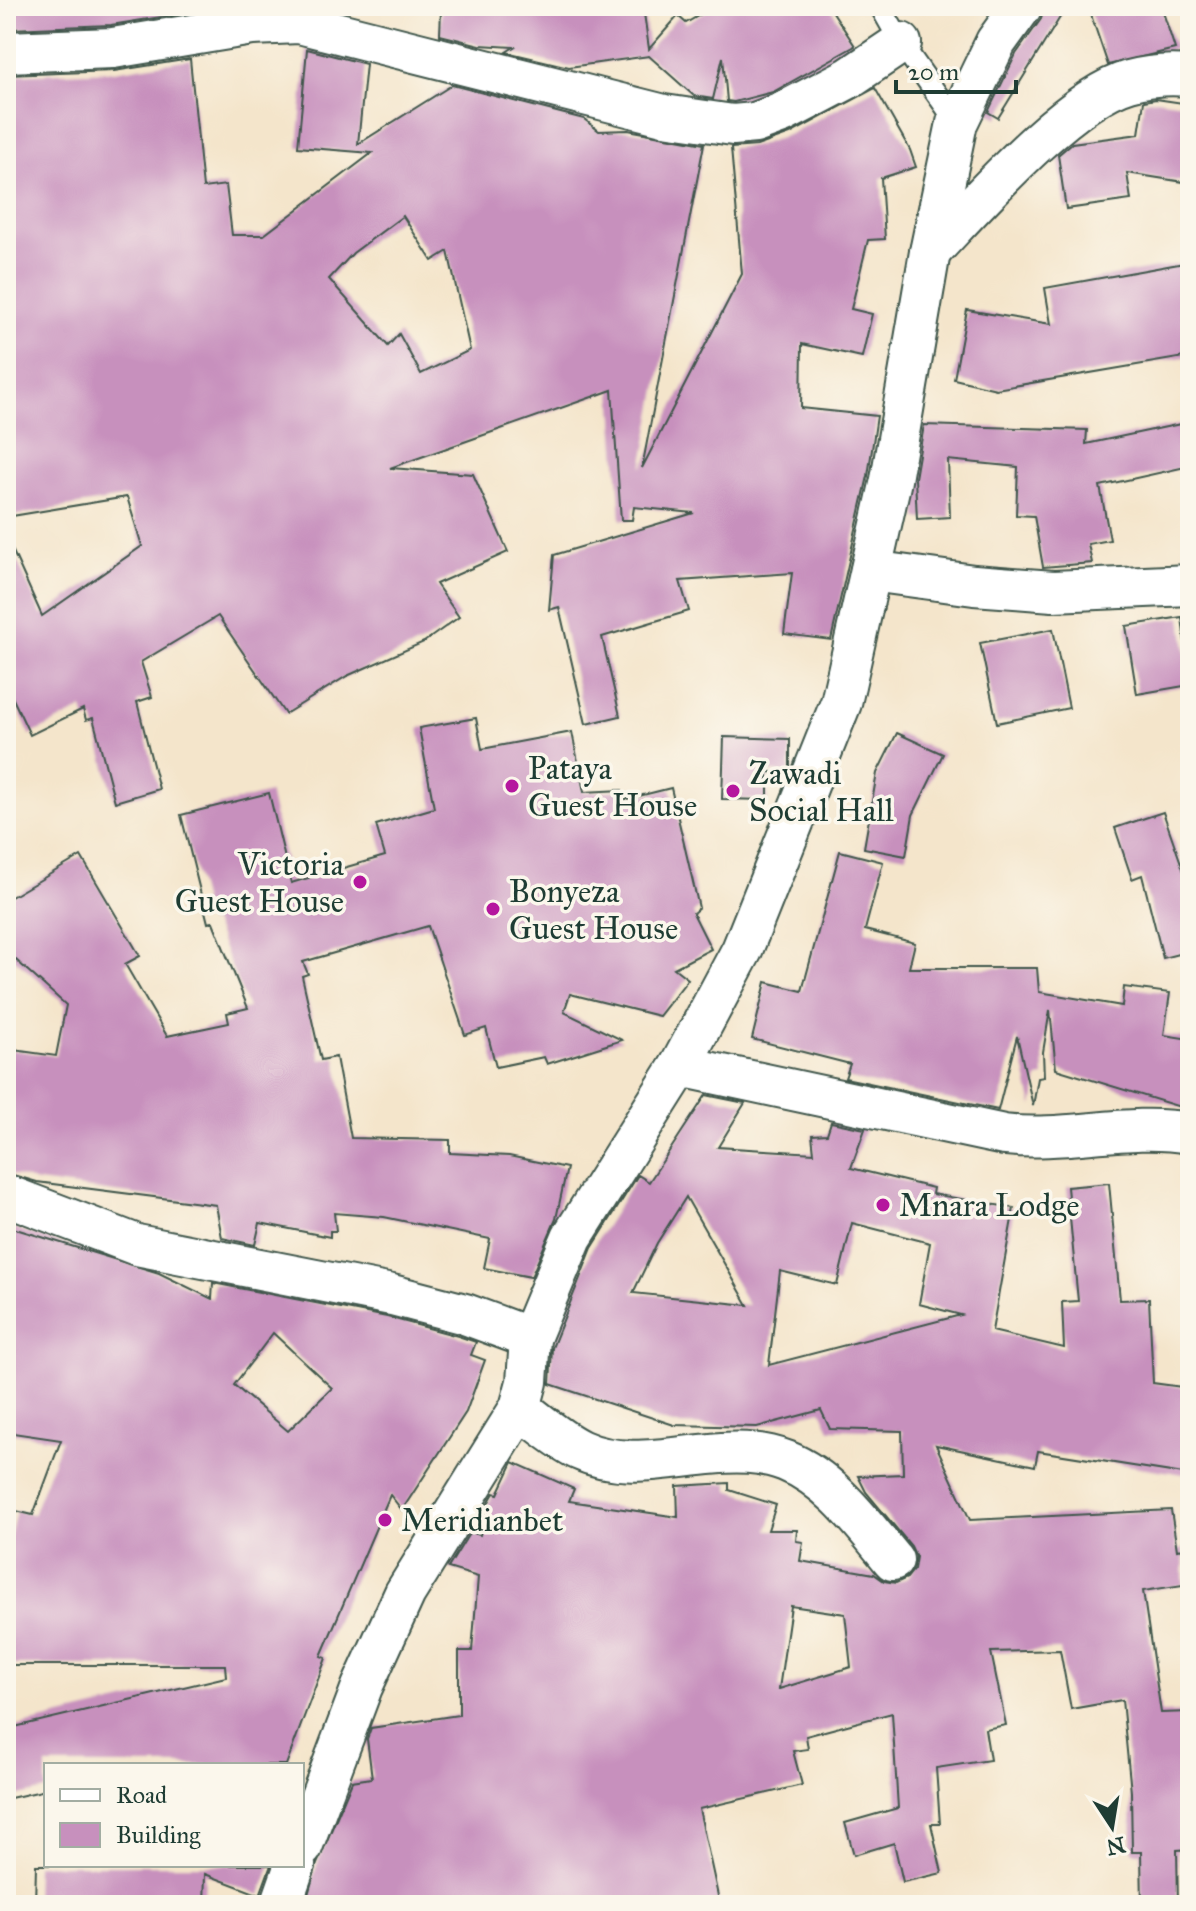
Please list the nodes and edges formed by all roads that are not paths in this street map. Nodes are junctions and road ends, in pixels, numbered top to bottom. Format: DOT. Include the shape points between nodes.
graph roads {
  1 [pos="880,6"];
  2 [pos="1022,6"];
  3 [pos="901,43"];
  4 [pos="6,52"];
  5 [pos="1190,76"];
  6 [pos="957,123"];
  7 [pos="930,252"];
  8 [pos="871,571"];
  9 [pos="1190,585"];
  10 [pos="680,1066"];
  11 [pos="1190,1133"];
  12 [pos="6,1195"];
  13 [pos="530,1338"];
  14 [pos="520,1408"];
  15 [pos="893,1560"];
  16 [pos="304,1842"];
  17 [pos="294,1867"];
  18 [pos="281,1905"];
  1 -- 3 [label="lane"];
  2 -- 6 [label="street" via="996,42"];
  3 -- 4 [label="street" via="782,113 733,125 664,115 299,23 252,25 113,48"];
  3 -- 6 [label="lane"];
  5 -- 7 [label="street" via="1127,81 1081,105"];
  6 -- 7 [label="street"];
  7 -- 8 [label="street"];
  8 -- 9 [label="street" via="1053,591"];
  8 -- 10 [label="street" via="841,703 791,835 742,950"];
  10 -- 11 [label="street" via="1004,1135 1039,1139 1165,1129"];
  10 -- 13 [label="street" via="572,1237"];
  12 -- 13 [label="street" via="137,1245 392,1295"];
  13 -- 14 [label="street"];
  14 -- 15 [label="street" via="580,1450 602,1457 738,1454 785,1461 812,1475 853,1512"];
  14 -- 16 [label="street" via="405,1593 362,1687"];
  17 -- 18 [label="street"];
}
